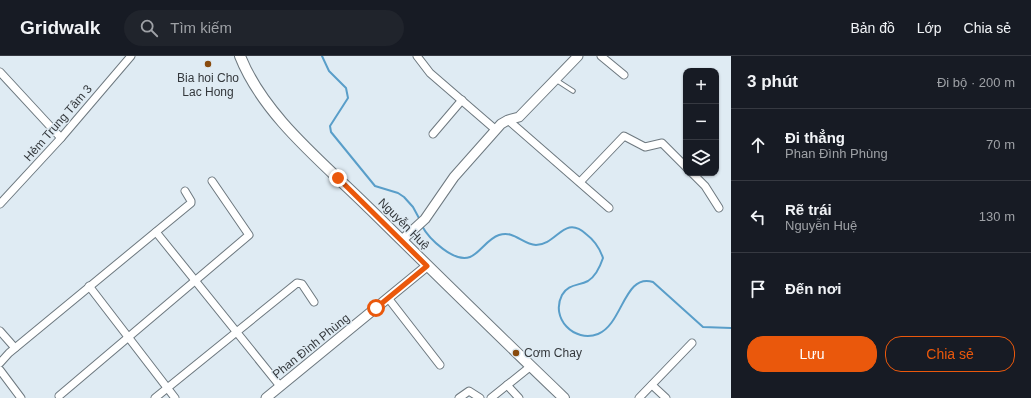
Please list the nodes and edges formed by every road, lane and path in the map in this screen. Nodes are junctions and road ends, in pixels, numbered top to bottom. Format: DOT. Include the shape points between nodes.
graph roads {
  1 [pos="131,56"];
  2 [pos="240,56"];
  3 [pos="418,56"];
  4 [pos="578,56"];
  5 [pos="601,56"];
  6 [pos="0,72"];
  7 [pos="624,75"];
  8 [pos="555,79"];
  9 [pos="573,91"];
  10 [pos="462,100"];
  11 [pos="508,120"];
  12 [pos="496,130"];
  13 [pos="433,134"];
  14 [pos="61,138"];
  15 [pos="683,164"];
  16 [pos="695,176"];
  17 [pos="212,181"];
  18 [pos="580,182"];
  19 [pos="185,191"];
  20 [pos="0,204"];
  21 [pos="609,208"];
  22 [pos="719,208"];
  23 [pos="156,232"];
  24 [pos="402,240"];
  25 [pos="427,266"];
  26 [pos="194,281"];
  27 [pos="89,286"];
  28 [pos="388,298"];
  29 [pos="314,302"];
  30 [pos="0,331"];
  31 [pos="236,332"];
  32 [pos="128,336"];
  33 [pos="692,343"];
  34 [pos="15,348"];
  35 [pos="0,363"];
  36 [pos="440,365"];
  37 [pos="531,366"];
  38 [pos="0,370"];
  39 [pos="507,385"];
  40 [pos="652,385"];
  41 [pos="280,386"];
  42 [pos="167,388"];
  43 [pos="58,397"];
  44 [pos="560,397"];
  45 [pos="21,398"];
  46 [pos="155,398"];
  47 [pos="175,398"];
  48 [pos="266,398"];
  49 [pos="459,398"];
  50 [pos="480,398"];
  51 [pos="491,398"];
  52 [pos="519,398"];
  53 [pos="639,398"];
  54 [pos="666,398"];
  1 -- 14 [label="street, Hẻm Trung Tâm 3"];
  2 -- 24 [label="main road, Nguyễn Huệ" via="260,94 285,125"];
  3 -- 10 [label="street" via="430,74"];
  4 -- 8 [label="street"];
  5 -- 7 [label="street"];
  6 -- 14 [label="street"];
  8 -- 9 [label="lane"];
  8 -- 11 [label="street" via="519,117"];
  10 -- 12 [label="street"];
  10 -- 13 [label="street"];
  11 -- 12 [label="street"];
  11 -- 18 [label="street"];
  12 -- 24 [label="street" via="454,177 425,219"];
  14 -- 20 [label="street, Hẻm Trung Tâm 3"];
  15 -- 18 [label="street" via="662,143 645,147 624,136"];
  16 -- 22 [label="street"];
  17 -- 26 [label="street" via="249,235"];
  18 -- 21 [label="street"];
  19 -- 23 [label="street" via="191,202"];
  23 -- 26 [label="street"];
  23 -- 27 [label="street"];
  24 -- 25 [label="main road, Nguyễn Huệ"];
  25 -- 28 [label="street, Phan Đình Phùng"];
  25 -- 37 [label="main road, Nguyễn Huệ"];
  26 -- 31 [label="street"];
  26 -- 32 [label="street"];
  27 -- 32 [label="street"];
  27 -- 34 [label="street"];
  28 -- 36 [label="street"];
  28 -- 41 [label="street, Phan Đình Phùng"];
  29 -- 31 [label="street" via="302,284 297,283"];
  30 -- 34 [label="street"];
  31 -- 41 [label="street"];
  31 -- 42 [label="street"];
  32 -- 42 [label="street"];
  32 -- 43 [label="street"];
  33 -- 40 [label="street"];
  34 -- 35 [label="street"];
  37 -- 39 [label="street"];
  37 -- 44 [label="main road, Nguyễn Huệ"];
  38 -- 45 [label="street"];
  39 -- 51 [label="street"];
  39 -- 52 [label="street"];
  40 -- 53 [label="street"];
  40 -- 54 [label="street"];
  41 -- 48 [label="street, Phan Đình Phùng"];
  42 -- 46 [label="street"];
  42 -- 47 [label="street"];
  49 -- 50 [label="street" via="469,391"];
}
